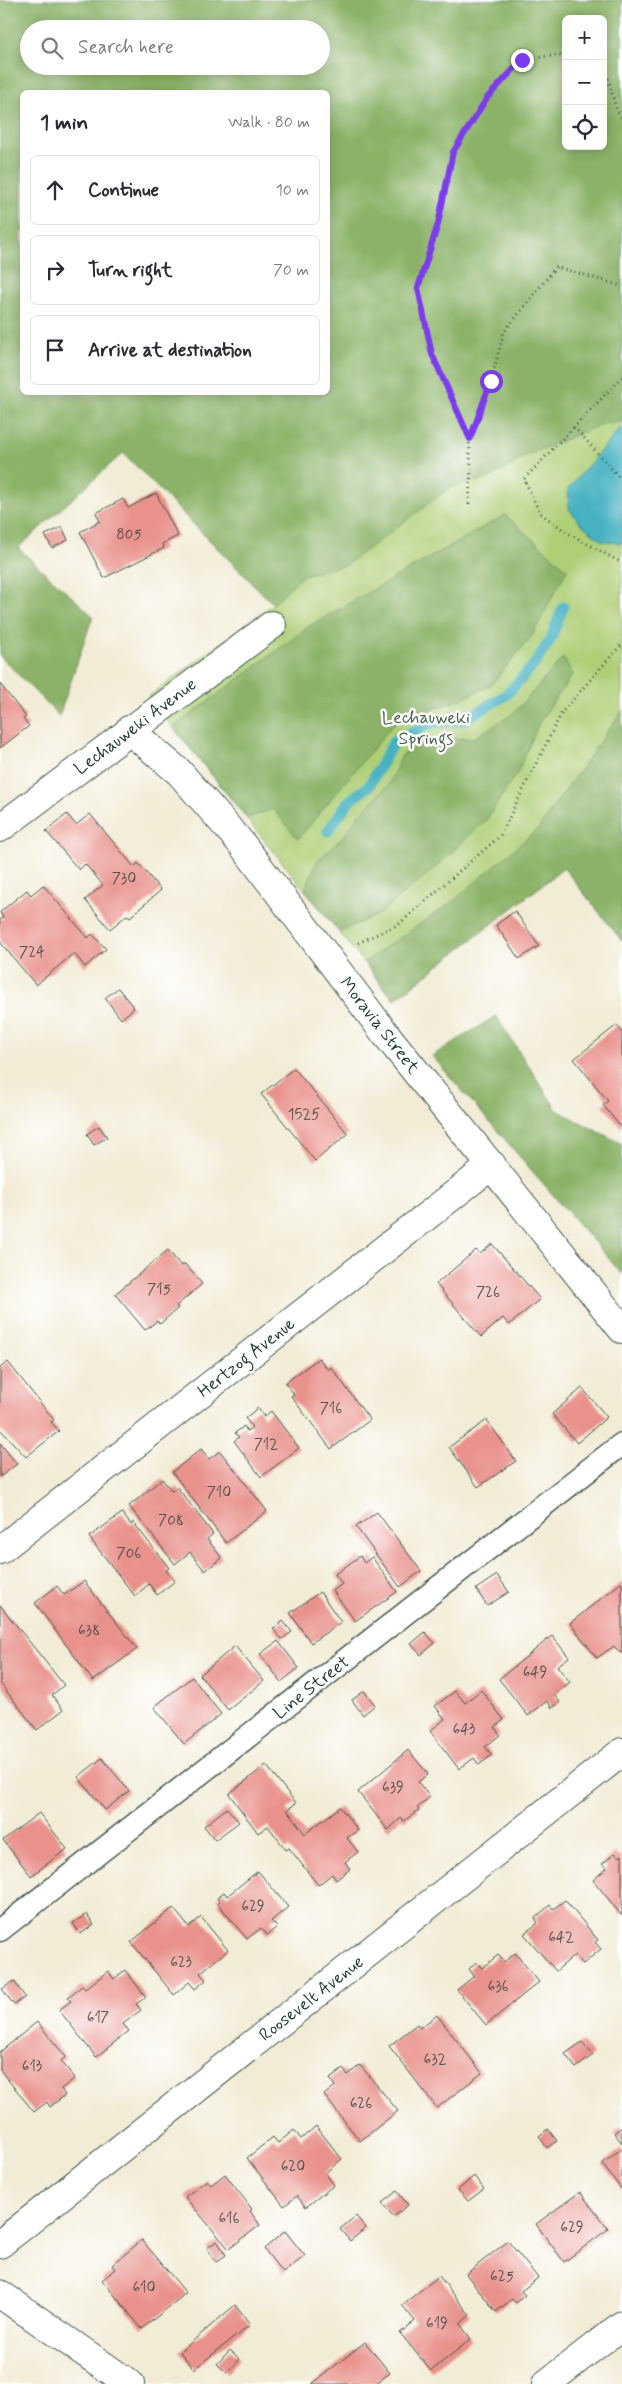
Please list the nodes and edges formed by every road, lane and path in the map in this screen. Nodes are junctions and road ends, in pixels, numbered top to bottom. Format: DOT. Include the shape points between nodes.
graph roads {
  1 [pos="562,56"];
  2 [pos="607,79"];
  3 [pos="622,119"];
  4 [pos="622,286"];
  5 [pos="622,377"];
  6 [pos="574,427"];
  7 [pos="470,439"];
  8 [pos="622,480"];
  9 [pos="469,504"];
  10 [pos="622,563"];
  11 [pos="272,625"];
  12 [pos="622,644"];
  13 [pos="129,730"];
  14 [pos="0,828"];
  15 [pos="328,957"];
  16 [pos="492,1165"];
  17 [pos="622,1329"];
  18 [pos="622,1444"];
  19 [pos="0,1550"];
  20 [pos="622,1752"];
  21 [pos="0,1930"];
  22 [pos="0,2244"];
  23 [pos="0,2294"];
  24 [pos="622,2325"];
  25 [pos="130,2384"];
  26 [pos="546,2384"];
  1 -- 7 [label="path" via="522,60 487,98 453,152 438,224 418,288 432,354"];
  2 -- 3 [label="path"];
  4 -- 7 [label="path" via="556,267 504,332"];
  5 -- 6 [label="path"];
  6 -- 8 [label="path"];
  6 -- 10 [label="path" via="524,478 540,513"];
  7 -- 9 [label="path"];
  11 -- 13 [label="street, Lechauweki Avenue"];
  12 -- 15 [label="path" via="562,712 500,836 399,924"];
  13 -- 14 [label="street, Lechauweki Avenue"];
  13 -- 15 [label="street, Moravia Street" via="179,772 241,842"];
  15 -- 16 [label="street, Moravia Street"];
  16 -- 17 [label="street, Moravia Street"];
  16 -- 19 [label="street, Hertzog Avenue"];
  18 -- 21 [label="lane, Line Street"];
  20 -- 22 [label="street, Roosevelt Avenue"];
  23 -- 25 [label="street"];
  24 -- 26 [label="street"];
}
